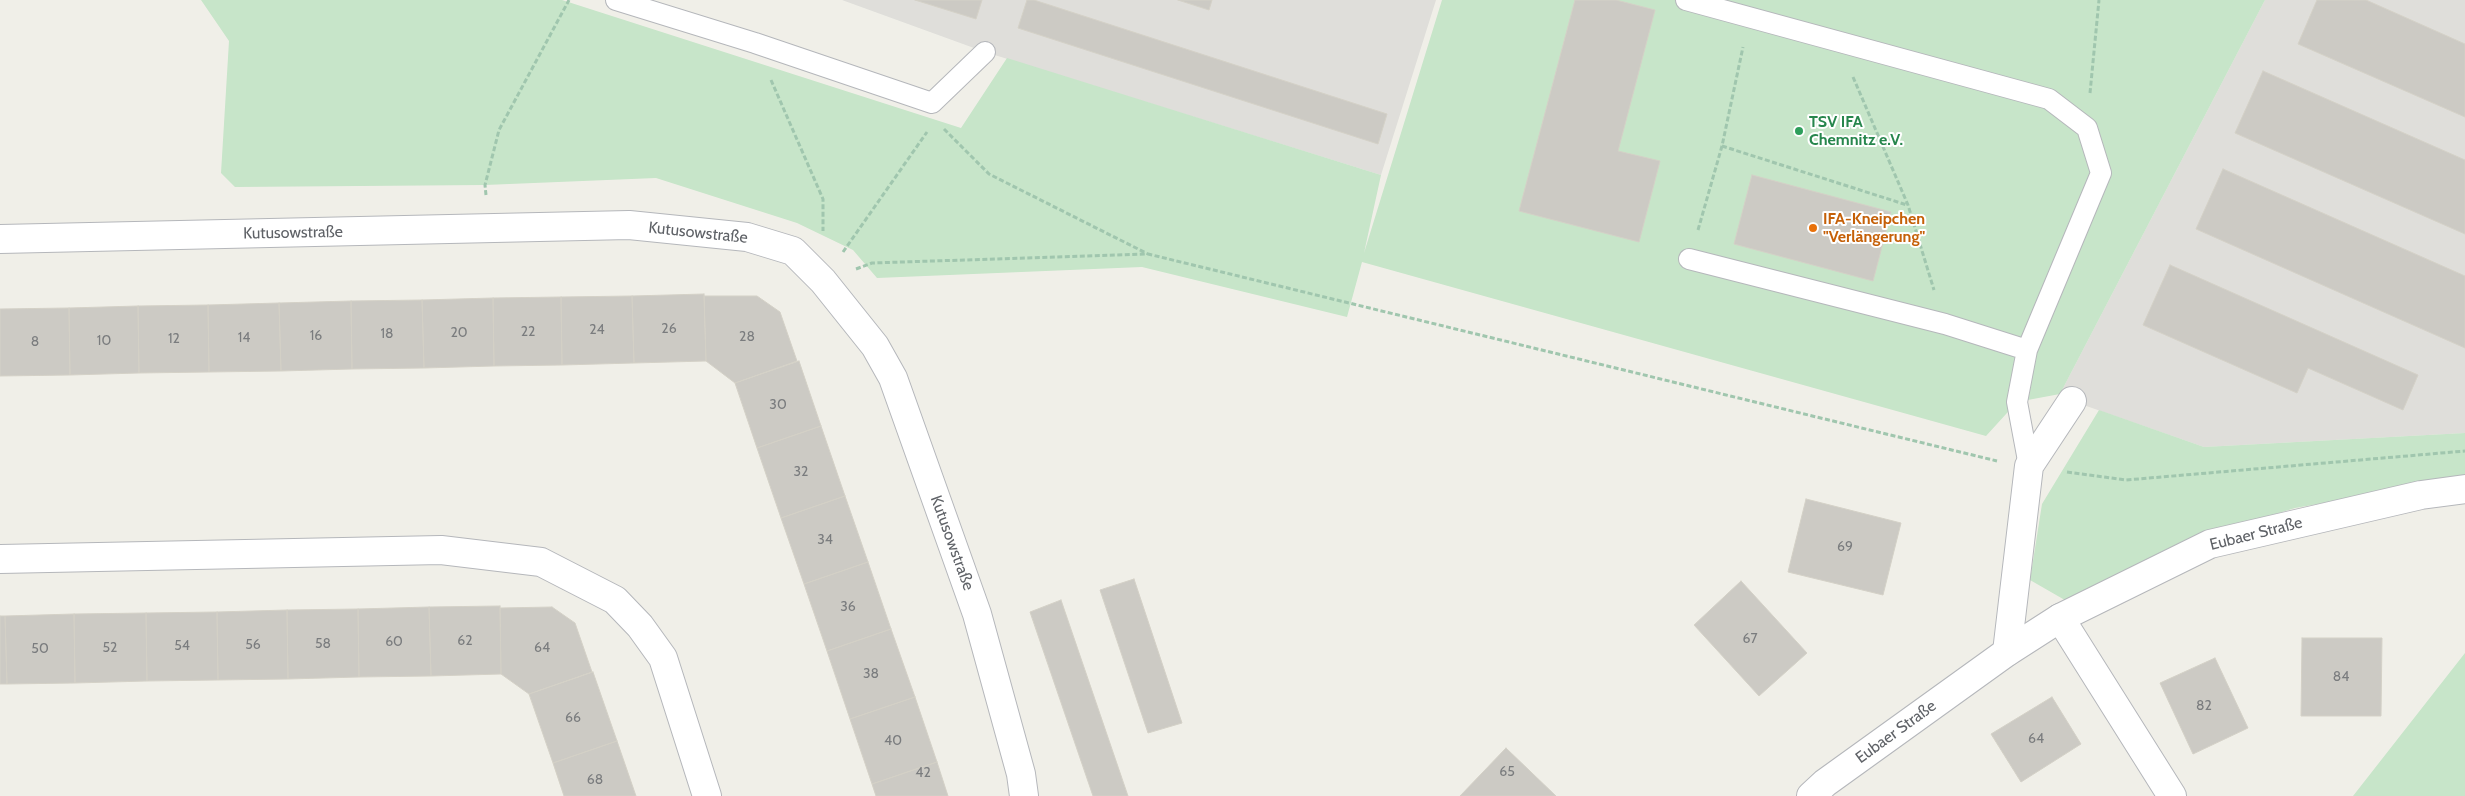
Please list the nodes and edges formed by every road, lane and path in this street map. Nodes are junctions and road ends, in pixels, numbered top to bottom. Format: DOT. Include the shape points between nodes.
graph roads {
  1 [pos="569,0"];
  2 [pos="616,0"];
  3 [pos="1686,0"];
  4 [pos="2099,0"];
  5 [pos="1749,17"];
  6 [pos="1838,42"];
  7 [pos="755,43"];
  8 [pos="985,52"];
  9 [pos="934,112"];
  10 [pos="2087,128"];
  11 [pos="1722,146"];
  12 [pos="1908,206"];
  13 [pos="487,228"];
  14 [pos="0,239"];
  15 [pos="1148,254"];
  16 [pos="1689,260"];
  17 [pos="823,281"];
  18 [pos="1945,324"];
  19 [pos="2027,350"];
  20 [pos="2072,401"];
  21 [pos="2465,451"];
  22 [pos="2029,466"];
  23 [pos="2465,488"];
  24 [pos="0,559"];
  25 [pos="2060,618"];
  26 [pos="2007,652"];
  27 [pos="708,796"];
  28 [pos="1024,796"];
  29 [pos="1811,796"];
  30 [pos="2172,796"];
  1 -- 13 [label="path" via="498,130 485,186"];
  2 -- 7 [label="lane"];
  3 -- 5 [label="lane"];
  4 -- 10 [label="path"];
  5 -- 6 [label="lane"];
  5 -- 11 [label="path"];
  6 -- 10 [label="lane" via="2049,99"];
  6 -- 12 [label="path"];
  7 -- 9 [label="lane"];
  7 -- 17 [label="path" via="823,199"];
  8 -- 9 [label="lane"];
  9 -- 15 [label="path" via="989,174"];
  9 -- 17 [label="path"];
  10 -- 19 [label="lane" via="2101,173"];
  11 -- 12 [label="path"];
  11 -- 16 [label="path"];
  12 -- 18 [label="path"];
  13 -- 14 [label="street, Kutusowstraße"];
  13 -- 17 [label="street, Kutusowstraße" via="629,225 747,237 793,251"];
  15 -- 17 [label="path" via="872,263"];
  15 -- 22 [label="path" via="2004,463"];
  16 -- 18 [label="lane"];
  17 -- 28 [label="street, Kutusowstraße" via="875,346 893,378 977,614 1021,774"];
  18 -- 19 [label="lane"];
  19 -- 22 [label="lane" via="2017,402"];
  20 -- 22 [label="street"];
  21 -- 22 [label="path" via="2126,480"];
  22 -- 26 [label="street"];
  23 -- 25 [label="street, Eubaer Straße" via="2421,495 2210,544"];
  24 -- 27 [label="street" via="441,550 541,562 615,600 640,626 663,658"];
  25 -- 26 [label="street, Eubaer Straße"];
  25 -- 30 [label="street"];
  26 -- 29 [label="street, Eubaer Straße"];
}
